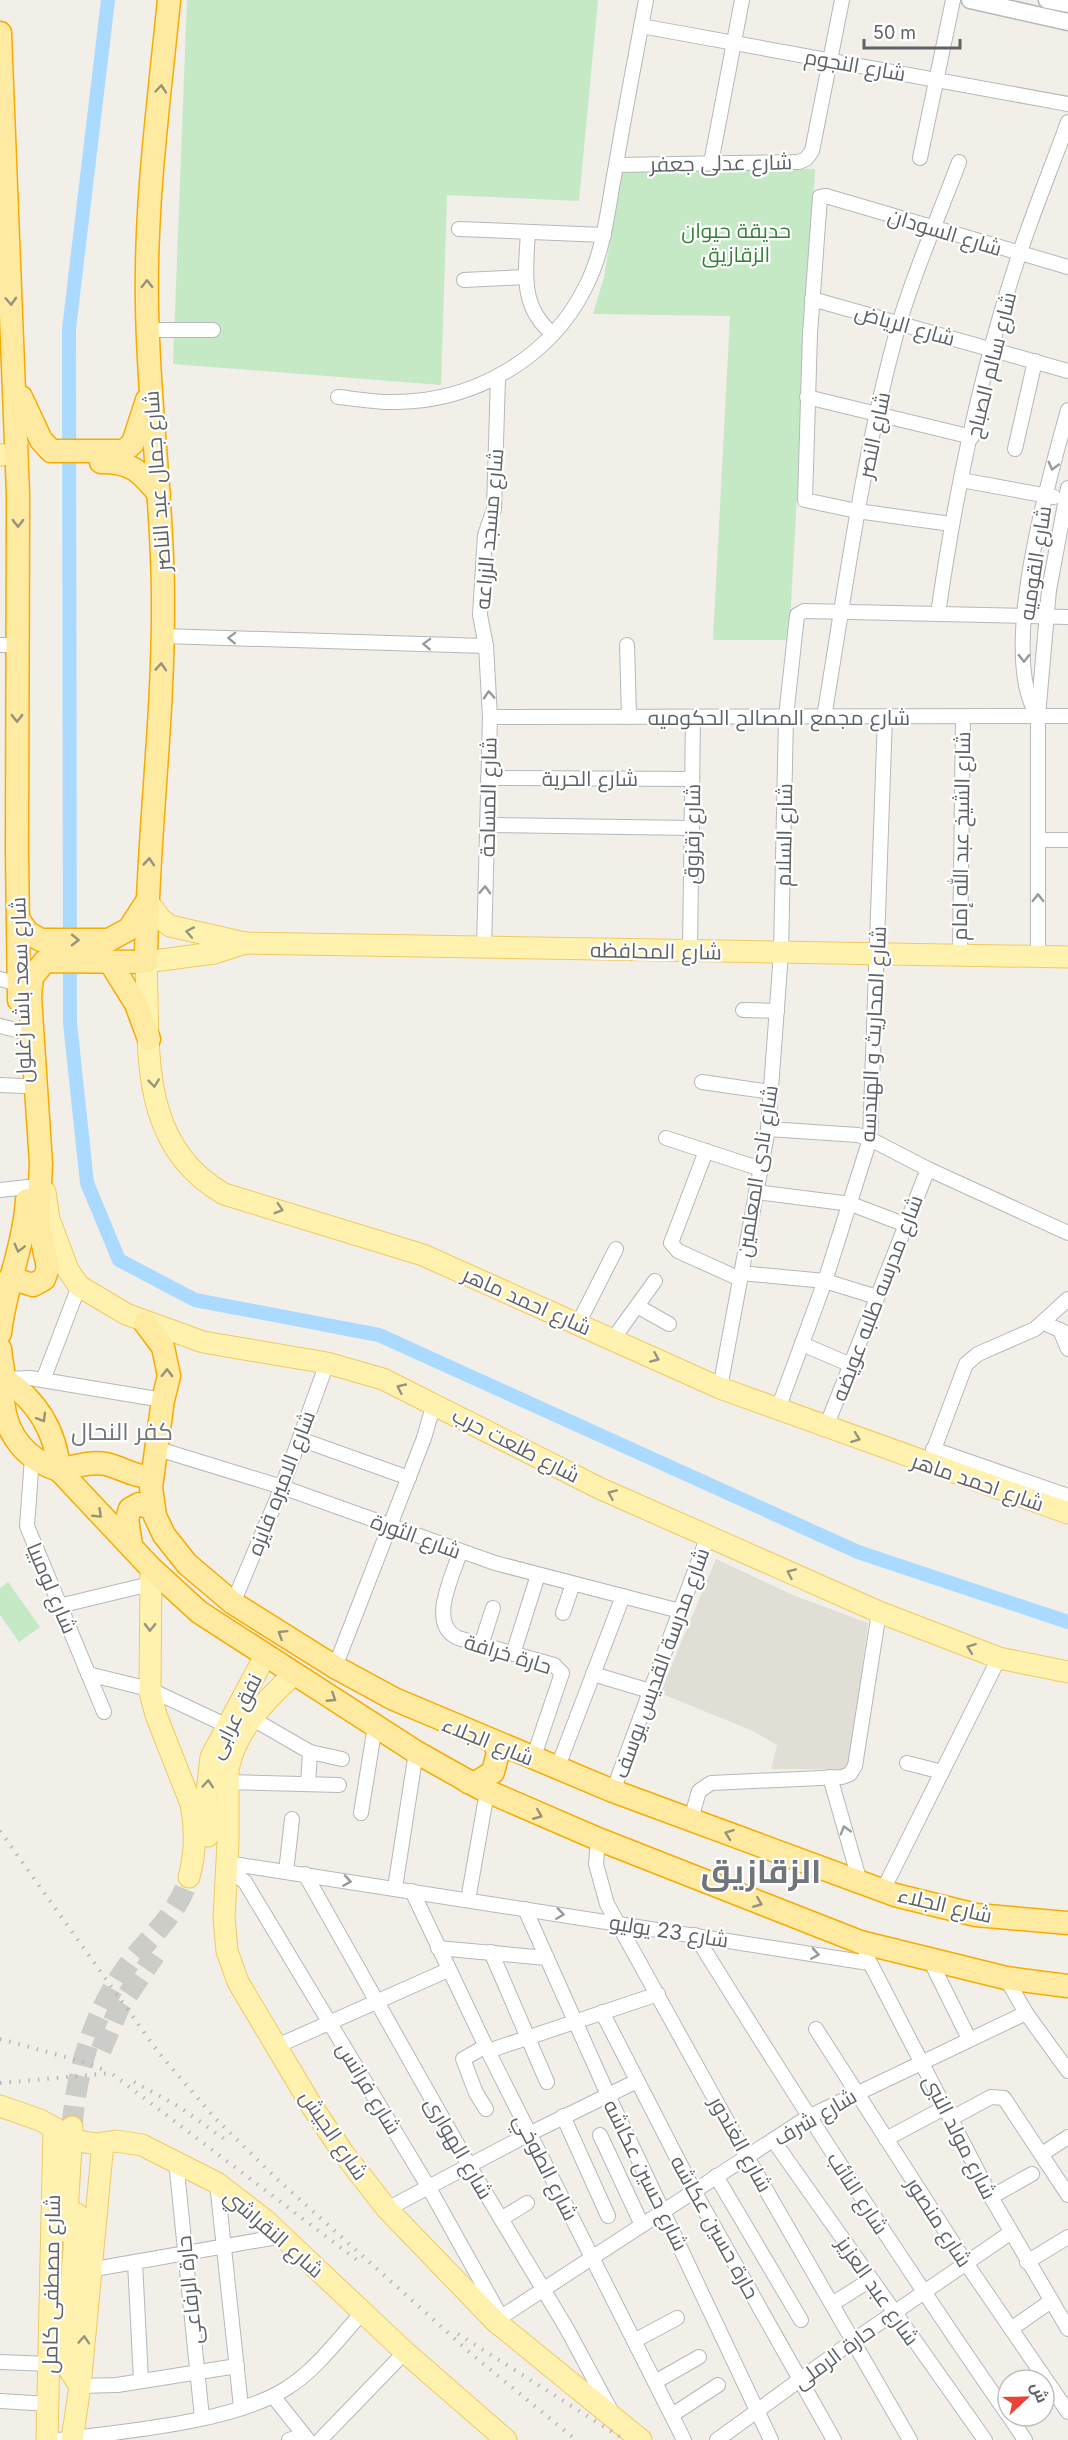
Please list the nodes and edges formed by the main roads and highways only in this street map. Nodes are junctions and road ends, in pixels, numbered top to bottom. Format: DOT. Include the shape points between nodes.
graph roads {
  1 [pos="169,0"];
  2 [pos="0,33"];
  3 [pos="2,82"];
  4 [pos="3,140"];
  5 [pos="4,223"];
  6 [pos="15,382"];
  7 [pos="151,387"];
  8 [pos="9,449"];
  9 [pos="49,456"];
  10 [pos="124,457"];
  11 [pos="18,494"];
  12 [pos="159,494"];
  13 [pos="9,645"];
  14 [pos="8,792"];
  15 [pos="8,852"];
  16 [pos="147,901"];
  17 [pos="18,919"];
  18 [pos="245,943"];
  19 [pos="41,950"];
  20 [pos="109,954"];
  21 [pos="1068,957"];
  22 [pos="146,962"];
  23 [pos="16,987"];
  24 [pos="10,1028"];
  25 [pos="149,1039"];
  26 [pos="40,1164"];
  27 [pos="5,1276"];
  28 [pos="146,1323"];
  29 [pos="0,1333"];
  30 [pos="0,1349"];
  31 [pos="2,1376"];
  32 [pos="59,1470"];
  33 [pos="152,1476"];
  34 [pos="153,1509"];
  35 [pos="1068,1513"];
  36 [pos="131,1545"];
  37 [pos="151,1576"];
  38 [pos="265,1656"];
  39 [pos="1068,1672"];
  40 [pos="294,1674"];
  41 [pos="240,1725"];
  42 [pos="495,1744"];
  43 [pos="525,1756"];
  44 [pos="477,1787"];
  45 [pos="510,1803"];
  46 [pos="1068,1923"];
  47 [pos="1068,1986"];
  48 [pos="0,2106"];
  49 [pos="78,2135"];
  50 [pos="80,2386"];
  51 [pos="49,2404"];
  52 [pos="68,2439"];
  53 [pos="47,2440"];
  54 [pos="506,2440"];
  55 [pos="641,2440"];
  7 -- 1 [label="highway, شارع جمال عبد الناصر, one-way" via="147,330 149,219"];
  2 -- 3 [label="highway, شارع سعد باشا زغلول"];
  3 -- 4 [label="highway, شارع سعد باشا زغلول"];
  4 -- 5 [label="highway, شارع سعد باشا زغلول"];
  5 -- 6 [label="highway, شارع سعد باشا زغلول, one-way"];
  6 -- 8 [label="highway, شارع سعد باشا زغلول"];
  6 -- 9 [label="highway"];
  7 -- 10 [label="highway" via="133,443"];
  7 -- 12 [label="highway, شارع جمال عبد الناصر"];
  8 -- 11 [label="highway, شارع سعد باشا زغلول"];
  9 -- 10 [label="highway"];
  9 -- 11 [label="highway" via="33,464"];
  10 -- 12 [label="highway"];
  11 -- 13 [label="highway, شارع سعد باشا زغلول, one-way"];
  16 -- 12 [label="highway, شارع جمال عبد الناصر, one-way" via="163,636"];
  13 -- 14 [label="highway, شارع سعد باشا زغلول, one-way"];
  14 -- 15 [label="highway, شارع سعد باشا زغلول"];
  15 -- 17 [label="highway, شارع سعد باشا زغلول"];
  18 -- 16 [label="main road, شارع المحافظه, one-way" via="170,926"];
  16 -- 20 [label="highway"];
  16 -- 22 [label="highway, شارع جمال عبد الناصر"];
  17 -- 19 [label="highway"];
  17 -- 23 [label="highway, شارع سعد باشا زغلول"];
  18 -- 21 [label="main road, شارع المحافظه"];
  18 -- 22 [label="main road, شارع المحافظه"];
  19 -- 20 [label="highway, one-way"];
  19 -- 23 [label="highway" via="32,977"];
  20 -- 22 [label="highway"];
  20 -- 25 [label="highway" via="136,1004"];
  22 -- 25 [label="main road, شارع احمد ماهر"];
  23 -- 24 [label="highway, شارع سعد باشا زغلول"];
  23 -- 26 [label="highway, شارع سعد باشا زغلول"];
  24 -- 27 [label="highway, شارع سعد باشا زغلول, one-way" via="24,1086 28,1187 21,1243"];
  25 -- 35 [label="main road, شارع احمد ماهر, one-way" via="161,1124 179,1158 224,1194 423,1256 720,1388 826,1427 931,1457"];
  26 -- 27 [label="highway, شارع سعد باشا زغلول" via="38,1221 47,1274 33,1285"];
  26 -- 28 [label="main road, شارع طلعت حرب" via="49,1219 68,1270 79,1286"];
  27 -- 29 [label="highway, شارع سعد باشا زغلول"];
  33 -- 28 [label="highway, شارع الجلاء, one-way" via="169,1376 158,1338"];
  39 -- 28 [label="main road, شارع طلعت حرب, one-way" via="999,1658 879,1612 599,1488 383,1379 327,1363 203,1342"];
  30 -- 31 [label="highway"];
  31 -- 32 [label="highway, one-way" via="35,1407 53,1437"];
  31 -- 32 [label="highway" via="3,1404 10,1429 32,1458"];
  32 -- 33 [label="highway" via="95,1463"];
  32 -- 36 [label="highway, شارع الجلاء, one-way"];
  33 -- 34 [label="highway, شارع الجلاء"];
  34 -- 36 [label="highway" via="139,1504 130,1509 127,1519"];
  42 -- 34 [label="highway, شارع الجلاء, one-way" via="394,1700 233,1603 172,1546"];
  36 -- 37 [label="highway, شارع الجلاء"];
  37 -- 38 [label="highway, شارع الجلاء"];
  37 -- 41 [label="main road, نفق عرابى, one-way" via="149,1689 193,1811 195,1880 208,1846 211,1757"];
  38 -- 40 [label="highway, شارع الجلاء"];
  38 -- 41 [label="main road, نفق عرابى"];
  40 -- 41 [label="main road"];
  40 -- 44 [label="highway, شارع الجلاء, one-way"];
  41 -- 55 [label="main road, شارع الجيش" via="227,1782 234,1865 224,1929 238,1982 344,2154 387,2209 498,2319"];
  42 -- 43 [label="highway, شارع الجلاء"];
  42 -- 44 [label="highway" via="498,1753 493,1772 477,1782"];
  43 -- 45 [label="highway" via="510,1759 502,1776"];
  46 -- 43 [label="highway, شارع الجلاء, one-way" via="976,1915 883,1890"];
  44 -- 45 [label="highway, شارع الجلاء"];
  45 -- 47 [label="highway, شارع الجلاء, one-way" via="860,1942 1006,1978"];
  48 -- 49 [label="main road, شارع النقراشي"];
  50 -- 49 [label="main road, شارع مصطفى كامل, one-way" via="89,2270"];
  49 -- 50 [label="main road" via="66,2349 70,2372"];
  49 -- 51 [label="main road"];
  49 -- 51 [label="main road, شارع مصطفى كامل" via="50,2364"];
  49 -- 54 [label="main road, شارع النقراشي" via="142,2145 216,2183 283,2236 362,2313"];
  50 -- 52 [label="main road, شارع مصطفى كامل"];
  51 -- 53 [label="main road, شارع مصطفى كامل"];
}
